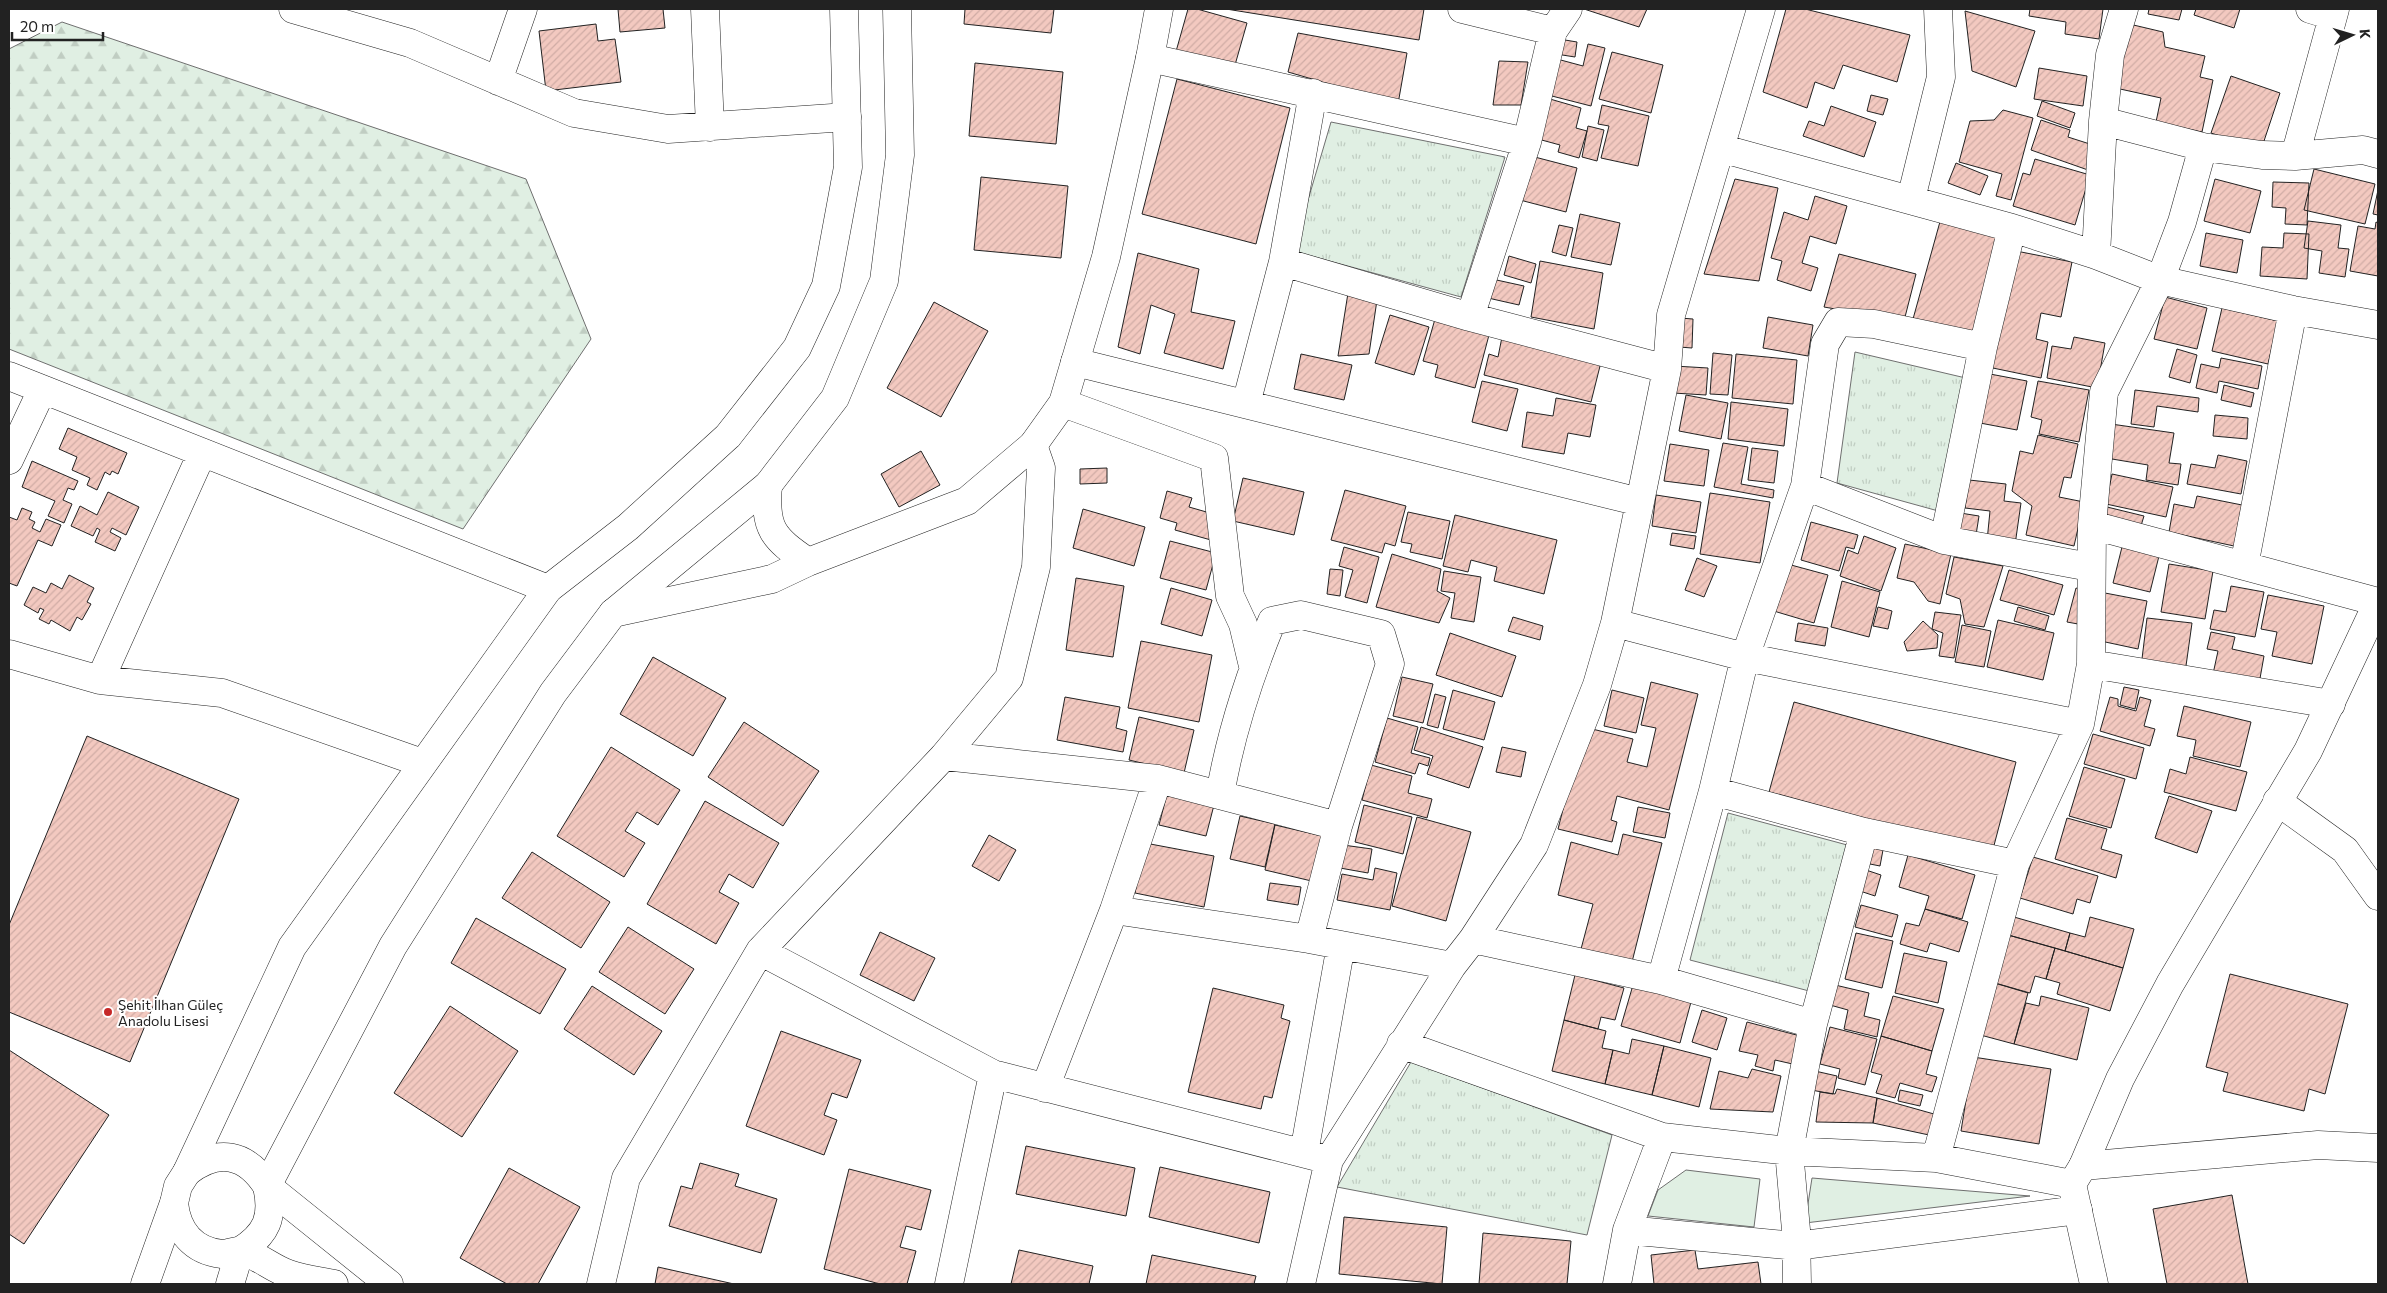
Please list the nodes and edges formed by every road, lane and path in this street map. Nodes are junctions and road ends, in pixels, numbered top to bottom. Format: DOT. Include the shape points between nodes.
graph roads {
  1 [pos="293,9"];
  2 [pos="523,9"];
  3 [pos="706,9"];
  4 [pos="844,9"];
  5 [pos="897,9"];
  6 [pos="1159,9"];
  7 [pos="1462,9"];
  8 [pos="1568,9"];
  9 [pos="1761,9"];
  10 [pos="1938,9"];
  11 [pos="2108,9"];
  12 [pos="2124,9"];
  13 [pos="2326,11"];
  14 [pos="1553,31"];
  15 [pos="2110,55"];
  16 [pos="1150,58"];
  17 [pos="498,81"];
  18 [pos="1313,93"];
  19 [pos="847,117"];
  20 [pos="2103,121"];
  21 [pos="710,127"];
  22 [pos="1527,142"];
  23 [pos="2204,147"];
  24 [pos="1720,148"];
  25 [pos="2378,154"];
  26 [pos="2295,156"];
  27 [pos="1911,199"];
  28 [pos="2012,228"];
  29 [pos="2096,254"];
  30 [pos="1283,262"];
  31 [pos="2160,280"];
  32 [pos="2293,310"];
  33 [pos="1470,317"];
  34 [pos="2378,326"];
  35 [pos="1983,347"];
  36 [pos="1075,362"];
  37 [pos="1666,369"];
  38 [pos="9,376"];
  39 [pos="42,390"];
  40 [pos="1063,404"];
  41 [pos="1246,404"];
  42 [pos="1033,445"];
  43 [pos="202,453"];
  44 [pos="9,460"];
  45 [pos="768,485"];
  46 [pos="1805,486"];
  47 [pos="1640,502"];
  48 [pos="2092,525"];
  49 [pos="1944,540"];
  50 [pos="808,562"];
  51 [pos="2244,566"];
  52 [pos="2090,567"];
  53 [pos="548,589"];
  54 [pos="2378,602"];
  55 [pos="613,613"];
  56 [pos="1615,623"];
  57 [pos="9,654"];
  58 [pos="1745,657"];
  59 [pos="2091,664"];
  60 [pos="1254,666"];
  61 [pos="100,680"];
  62 [pos="2331,704"];
  63 [pos="2080,724"];
  64 [pos="944,756"];
  65 [pos="422,763"];
  66 [pos="1158,779"];
  67 [pos="1713,791"];
  68 [pos="1220,795"];
  69 [pos="2278,801"];
  70 [pos="1338,826"];
  71 [pos="1864,832"];
  72 [pos="2016,864"];
  73 [pos="2378,896"];
  74 [pos="1114,910"];
  75 [pos="1309,939"];
  76 [pos="1473,940"];
  77 [pos="1341,945"];
  78 [pos="760,951"];
  79 [pos="1452,966"];
  80 [pos="1661,980"];
  81 [pos="1813,1024"];
  82 [pos="1401,1044"];
  83 [pos="993,1074"];
  84 [pos="1045,1088"];
  85 [pos="1662,1137"];
  86 [pos="2378,1148"];
  87 [pos="1789,1151"];
  88 [pos="1316,1156"];
  89 [pos="1936,1158"];
  90 [pos="187,1172"];
  91 [pos="2078,1175"];
  92 [pos="268,1186"];
  93 [pos="174,1203"];
  94 [pos="2078,1210"];
  95 [pos="1627,1230"];
  96 [pos="1796,1246"];
  97 [pos="240,1251"];
  98 [pos="145,1284"];
  99 [pos="230,1284"];
  100 [pos="334,1284"];
  101 [pos="389,1284"];
  102 [pos="601,1284"];
  103 [pos="949,1284"];
  104 [pos="1301,1284"];
  105 [pos="1617,1284"];
  106 [pos="1796,1284"];
  107 [pos="2094,1284"];
  1 -- 17 [label="street" via="410,43"];
  2 -- 17 [label="street"];
  3 -- 21 [label="street"];
  4 -- 19 [label="street"];
  5 -- 45 [label="street" via="900,155 884,282 835,398"];
  6 -- 16 [label="street"];
  7 -- 14 [label="street"];
  8 -- 14 [label="street"];
  9 -- 24 [label="street"];
  10 -- 27 [label="street" via="1942,77"];
  11 -- 15 [label="street"];
  12 -- 15 [label="street"];
  13 -- 26 [label="street"];
  14 -- 22 [label="street"];
  15 -- 20 [label="street"];
  16 -- 18 [label="street"];
  16 -- 36 [label="street" via="1106,257"];
  17 -- 21 [label="street" via="574,113 668,129"];
  18 -- 22 [label="street"];
  18 -- 30 [label="street"];
  19 -- 21 [label="street"];
  19 -- 53 [label="street" via="848,168 826,286 797,348 728,436 628,527"];
  20 -- 23 [label="street"];
  20 -- 29 [label="street"];
  22 -- 33 [label="street"];
  23 -- 26 [label="street"];
  23 -- 31 [label="street" via="2182,222"];
  24 -- 27 [label="street"];
  24 -- 37 [label="street" via="1672,315"];
  25 -- 26 [label="street" via="2363,150"];
  27 -- 28 [label="street"];
  28 -- 29 [label="street"];
  28 -- 35 [label="street"];
  29 -- 31 [label="street"];
  30 -- 33 [label="street"];
  30 -- 41 [label="street"];
  31 -- 32 [label="street"];
  31 -- 48 [label="street" via="2104,392"];
  32 -- 34 [label="street"];
  32 -- 51 [label="street"];
  33 -- 37 [label="street"];
  35 -- 46 [label="street" via="1874,324 1838,322 1825,344"];
  35 -- 49 [label="street"];
  36 -- 40 [label="street"];
  36 -- 41 [label="street"];
  37 -- 47 [label="street"];
  38 -- 39 [label="street"];
  39 -- 43 [label="street"];
  39 -- 44 [label="street"];
  40 -- 42 [label="street"];
  40 -- 60 [label="street" via="1214,458 1230,596 1243,624"];
  41 -- 47 [label="street"];
  42 -- 50 [label="street" via="967,501"];
  42 -- 64 [label="street" via="1041,468 1036,567 1009,678"];
  43 -- 53 [label="street"];
  43 -- 61 [label="street"];
  45 -- 50 [label="street" via="766,512 773,533"];
  45 -- 55 [label="street"];
  46 -- 49 [label="street"];
  46 -- 58 [label="street"];
  47 -- 56 [label="street"];
  48 -- 51 [label="street"];
  48 -- 52 [label="street"];
  49 -- 52 [label="street"];
  50 -- 55 [label="street" via="772,579"];
  51 -- 54 [label="street"];
  52 -- 59 [label="street"];
  53 -- 65 [label="street"];
  54 -- 62 [label="street"];
  55 -- 92 [label="street" via="553,693 393,946"];
  56 -- 58 [label="street"];
  56 -- 76 [label="street" via="1597,685 1534,845"];
  57 -- 61 [label="street"];
  58 -- 63 [label="street"];
  58 -- 67 [label="street"];
  59 -- 62 [label="street"];
  59 -- 63 [label="street"];
  60 -- 68 [label="street"];
  60 -- 70 [label="street" via="1272,621 1301,615 1381,634 1390,664"];
  61 -- 65 [label="street" via="222,693"];
  62 -- 69 [label="street"];
  63 -- 72 [label="street"];
  64 -- 66 [label="street"];
  64 -- 78 [label="street"];
  65 -- 90 [label="street" via="292,947"];
  66 -- 68 [label="street"];
  66 -- 74 [label="street"];
  67 -- 71 [label="street"];
  67 -- 80 [label="street"];
  68 -- 70 [label="street"];
  69 -- 73 [label="street" via="2345,850"];
  69 -- 91 [label="street" via="2165,993 2120,1079"];
  70 -- 75 [label="street"];
  71 -- 72 [label="street"];
  71 -- 81 [label="street"];
  72 -- 89 [label="street"];
  74 -- 75 [label="street"];
  74 -- 84 [label="street"];
  75 -- 77 [label="street"];
  76 -- 79 [label="street"];
  76 -- 80 [label="street"];
  77 -- 79 [label="street"];
  77 -- 88 [label="street"];
  78 -- 83 [label="street"];
  78 -- 102 [label="street" via="626,1178"];
  79 -- 82 [label="street"];
  80 -- 81 [label="street"];
  81 -- 87 [label="street"];
  82 -- 85 [label="street"];
  82 -- 88 [label="street"];
  83 -- 84 [label="street"];
  83 -- 103 [label="street"];
  84 -- 88 [label="street"];
  85 -- 87 [label="street"];
  85 -- 95 [label="street"];
  86 -- 91 [label="street" via="2318,1145"];
  87 -- 89 [label="street"];
  87 -- 96 [label="street"];
  88 -- 104 [label="street"];
  89 -- 91 [label="street"];
  90 -- 92 [label="street" via="200,1162 215,1157 232,1157 247,1163"];
  90 -- 93 [label="street" via="178,1186"];
  91 -- 94 [label="street"];
  92 -- 97 [label="street" via="270,1217 264,1231"];
  92 -- 101 [label="street"];
  93 -- 97 [label="street" via="176,1219 194,1244 208,1252"];
  93 -- 98 [label="street"];
  94 -- 96 [label="street"];
  94 -- 107 [label="street"];
  95 -- 96 [label="street"];
  95 -- 105 [label="street"];
  96 -- 106 [label="street"];
  97 -- 99 [label="street"];
  97 -- 100 [label="street" via="289,1274"];
}
